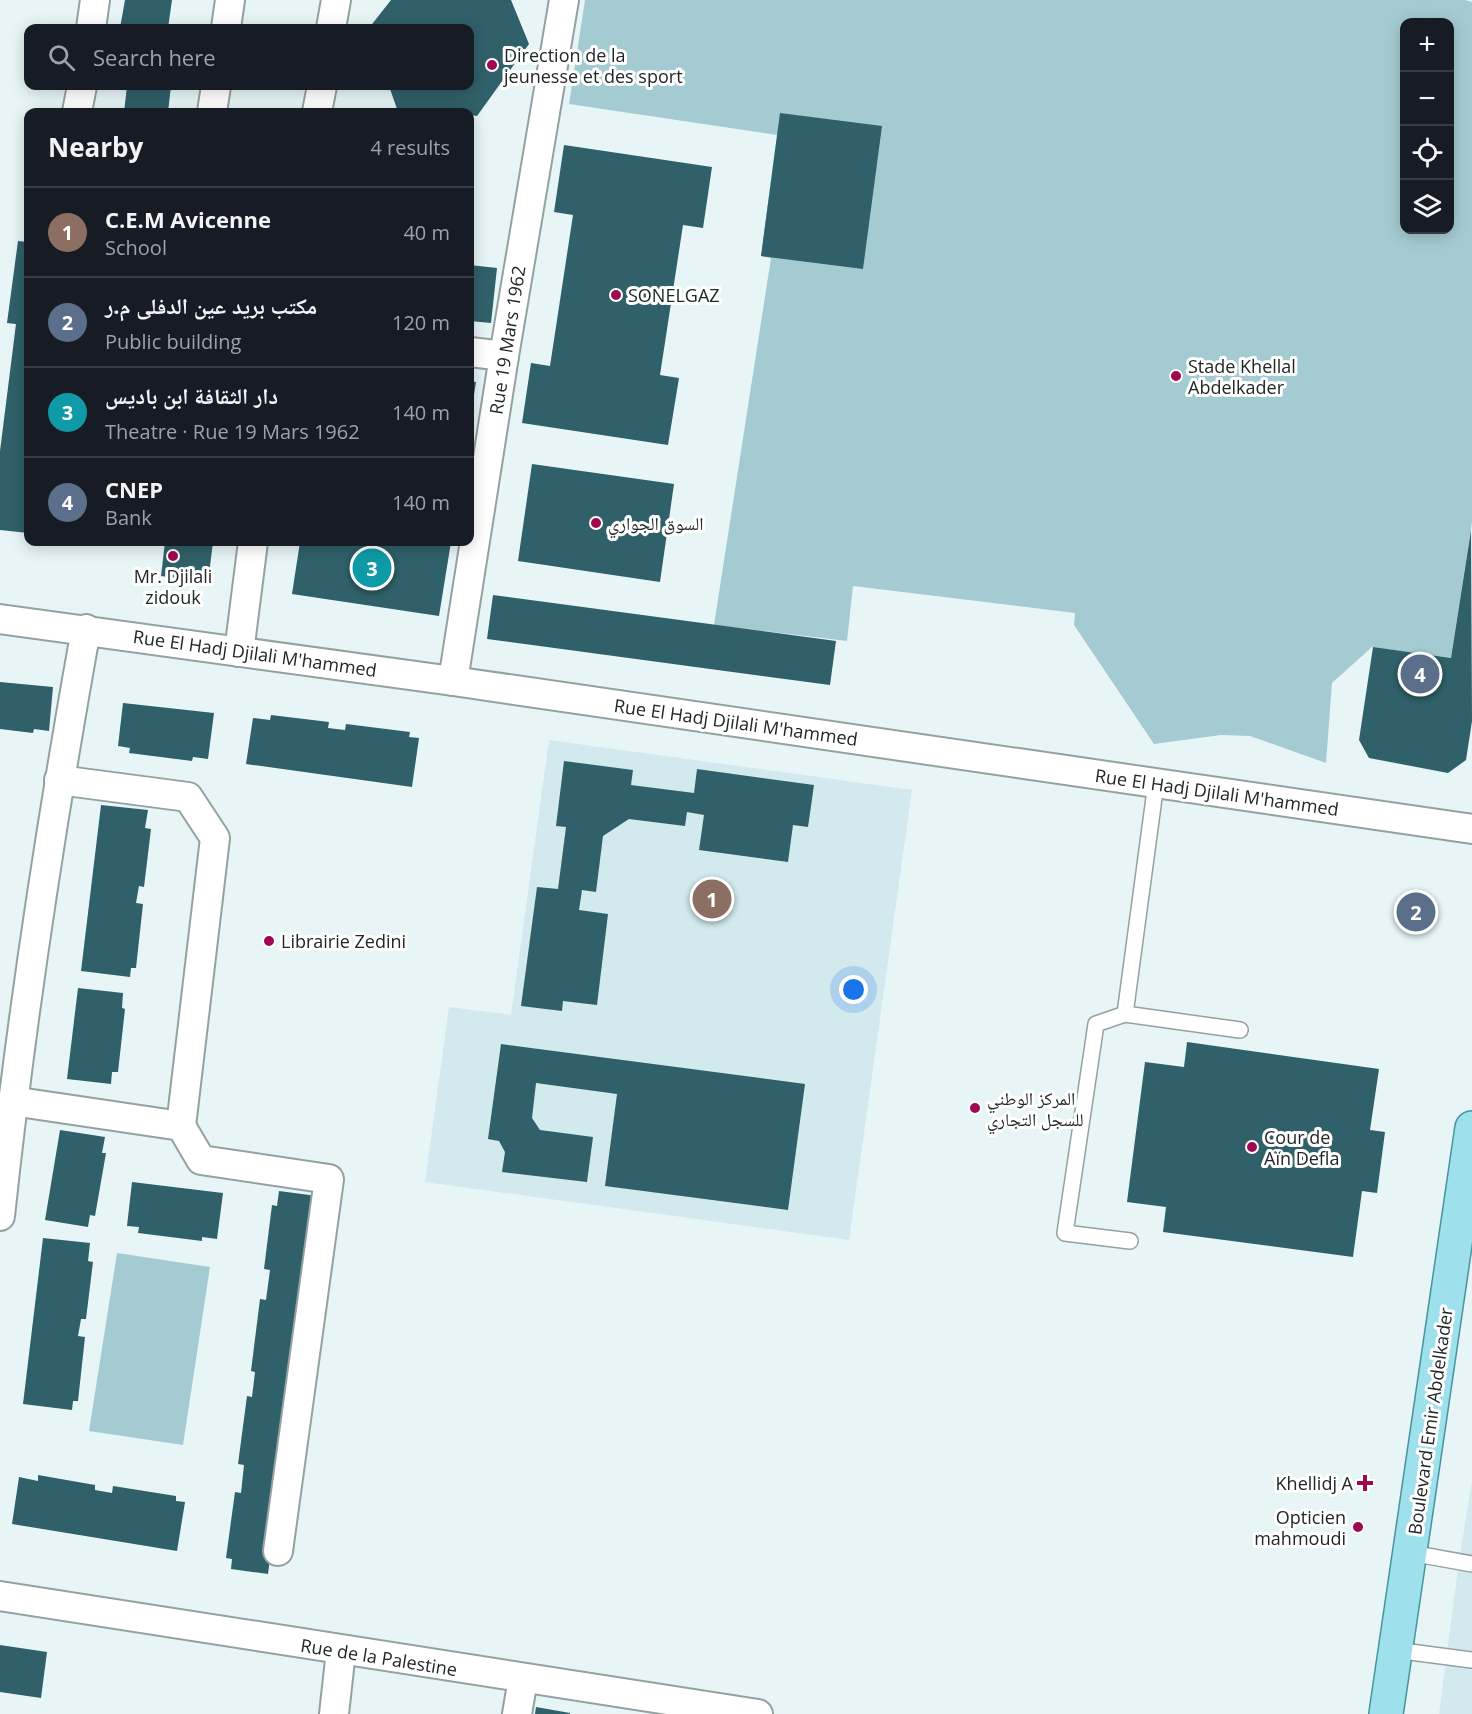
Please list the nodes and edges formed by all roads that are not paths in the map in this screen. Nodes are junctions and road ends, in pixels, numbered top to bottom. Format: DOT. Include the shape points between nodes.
graph roads {
  1 [pos="95,0"];
  2 [pos="230,0"];
  3 [pos="336,0"];
  4 [pos="564,0"];
  5 [pos="92,24"];
  6 [pos="227,24"];
  7 [pos="332,24"];
  8 [pos="81,90"];
  9 [pos="215,90"];
  10 [pos="321,90"];
  11 [pos="78,108"];
  12 [pos="213,108"];
  13 [pos="318,108"];
  14 [pos="474,352"];
  15 [pos="504,356"];
  16 [pos="252,546"];
  17 [pos="0,619"];
  18 [pos="86,629"];
  19 [pos="239,652"];
  20 [pos="453,681"];
  21 [pos="59,780"];
  22 [pos="1156,783"];
  23 [pos="1472,829"];
  24 [pos="1125,1014"];
  25 [pos="1240,1030"];
  26 [pos="12,1101"];
  27 [pos="181,1126"];
  28 [pos="1472,1128"];
  29 [pos="0,1216"];
  30 [pos="1130,1241"];
  31 [pos="278,1551"];
  32 [pos="1411,1553"];
  33 [pos="1472,1564"];
  34 [pos="0,1596"];
  35 [pos="1395,1650"];
  36 [pos="341,1651"];
  37 [pos="1472,1660"];
  38 [pos="523,1679"];
  39 [pos="643,1706"];
  40 [pos="334,1714"];
  41 [pos="517,1714"];
  42 [pos="758,1714"];
  43 [pos="1386,1714"];
  1 -- 5 [label="street"];
  2 -- 6 [label="street"];
  3 -- 7 [label="street"];
  4 -- 15 [label="street, Rue 19 Mars 1962"];
  8 -- 11 [label="street"];
  9 -- 12 [label="street"];
  10 -- 13 [label="street"];
  14 -- 15 [label="street"];
  15 -- 20 [label="street, Rue 19 Mars 1962"];
  16 -- 19 [label="street"];
  17 -- 18 [label="street, Rue El Hadj Djilali M'hammed"];
  18 -- 19 [label="street, Rue El Hadj Djilali M'hammed"];
  18 -- 21 [label="street"];
  19 -- 20 [label="street, Rue El Hadj Djilali M'hammed"];
  20 -- 22 [label="street, Rue El Hadj Djilali M'hammed"];
  21 -- 26 [label="street"];
  21 -- 27 [label="street" via="188,796 215,838"];
  22 -- 23 [label="street, Rue El Hadj Djilali M'hammed"];
  22 -- 24 [label="lane"];
  24 -- 25 [label="lane"];
  24 -- 30 [label="lane" via="1096,1024 1065,1233"];
  26 -- 27 [label="street"];
  26 -- 29 [label="street"];
  27 -- 31 [label="street" via="201,1160 329,1179"];
  28 -- 32 [label="main road, Boulevard Emir Abdelkader"];
  32 -- 33 [label="lane"];
  32 -- 35 [label="main road, Boulevard Emir Abdelkader"];
  34 -- 36 [label="street, Rue de la Palestine"];
  35 -- 37 [label="lane"];
  35 -- 43 [label="main road, Boulevard Emir Abdelkader"];
  36 -- 38 [label="street, Rue de la Palestine"];
  36 -- 40 [label="street"];
  38 -- 39 [label="street, Rue de la Palestine"];
  38 -- 41 [label="street"];
  39 -- 42 [label="street, Rue de la Palestine"];
}
